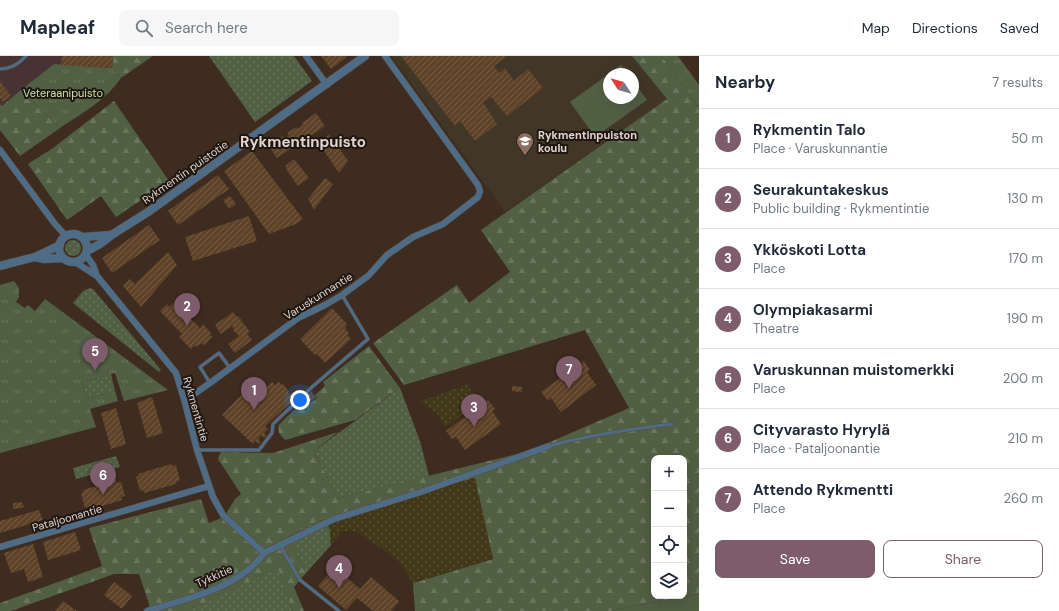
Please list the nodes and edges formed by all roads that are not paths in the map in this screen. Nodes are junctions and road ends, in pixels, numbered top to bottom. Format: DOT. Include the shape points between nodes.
graph roads {
  1 [pos="26,56"];
  2 [pos="306,56"];
  3 [pos="365,56"];
  4 [pos="385,56"];
  5 [pos="0,69"];
  6 [pos="327,85"];
  7 [pos="0,150"];
  8 [pos="113,234"];
  9 [pos="66,236"];
  10 [pos="83,237"];
  11 [pos="60,245"];
  12 [pos="87,253"];
  13 [pos="35,257"];
  14 [pos="63,258"];
  15 [pos="75,262"];
  16 [pos="0,266"];
  17 [pos="97,276"];
  18 [pos="342,295"];
  19 [pos="230,368"];
  20 [pos="210,383"];
  21 [pos="184,399"];
  22 [pos="672,424"];
  23 [pos="549,446"];
  24 [pos="197,450"];
  25 [pos="209,486"];
  26 [pos="280,545"];
  27 [pos="0,548"];
  28 [pos="264,553"];
  29 [pos="147,611"];
  30 [pos="338,611"];
  1 -- 5 [label="lane" via="9,69"];
  2 -- 6 [label="street"];
  3 -- 6 [label="street, Rykmentin puistotie"];
  4 -- 18 [label="street, Varuskunnantie" via="478,185 480,193 443,224 413,236 387,255 368,276"];
  6 -- 8 [label="street, Rykmentin puistotie"];
  7 -- 9 [label="street"];
  8 -- 10 [label="street, Rykmentin puistotie"];
  8 -- 12 [label="street, Rykmentin puistotie"];
  9 -- 10 [label="street" via="75,234"];
  9 -- 11 [label="street"];
  10 -- 12 [label="street"];
  11 -- 13 [label="street"];
  11 -- 14 [label="street"];
  12 -- 15 [label="street"];
  12 -- 17 [label="street, Rykmentintie"];
  13 -- 14 [label="street"];
  13 -- 16 [label="street"];
  14 -- 15 [label="street"];
  15 -- 17 [label="street, Rykmentintie"];
  17 -- 21 [label="street, Rykmentintie" via="176,373"];
  18 -- 19 [label="street, Varuskunnantie" via="298,318"];
  18 -- 24 [label="lane" via="368,338 273,424 272,433 259,450"];
  19 -- 20 [label="street, Varuskunnantie"];
  19 -- 20 [label="lane" via="219,353 200,367"];
  20 -- 21 [label="street, Varuskunnantie" via="190,398"];
  21 -- 24 [label="street, Rykmentintie"];
  22 -- 23 [label="lane" via="614,431"];
  23 -- 26 [label="street, Tykkitie" via="421,492 334,519"];
  24 -- 25 [label="street, Rykmentintie"];
  25 -- 27 [label="street, Pataljoonantie"];
  25 -- 28 [label="street, Rykmentintie" via="224,515"];
  26 -- 28 [label="street, Tykkitie"];
  26 -- 30 [label="lane" via="300,580"];
  28 -- 29 [label="street, Tykkitie" via="249,570 222,586"];
}
